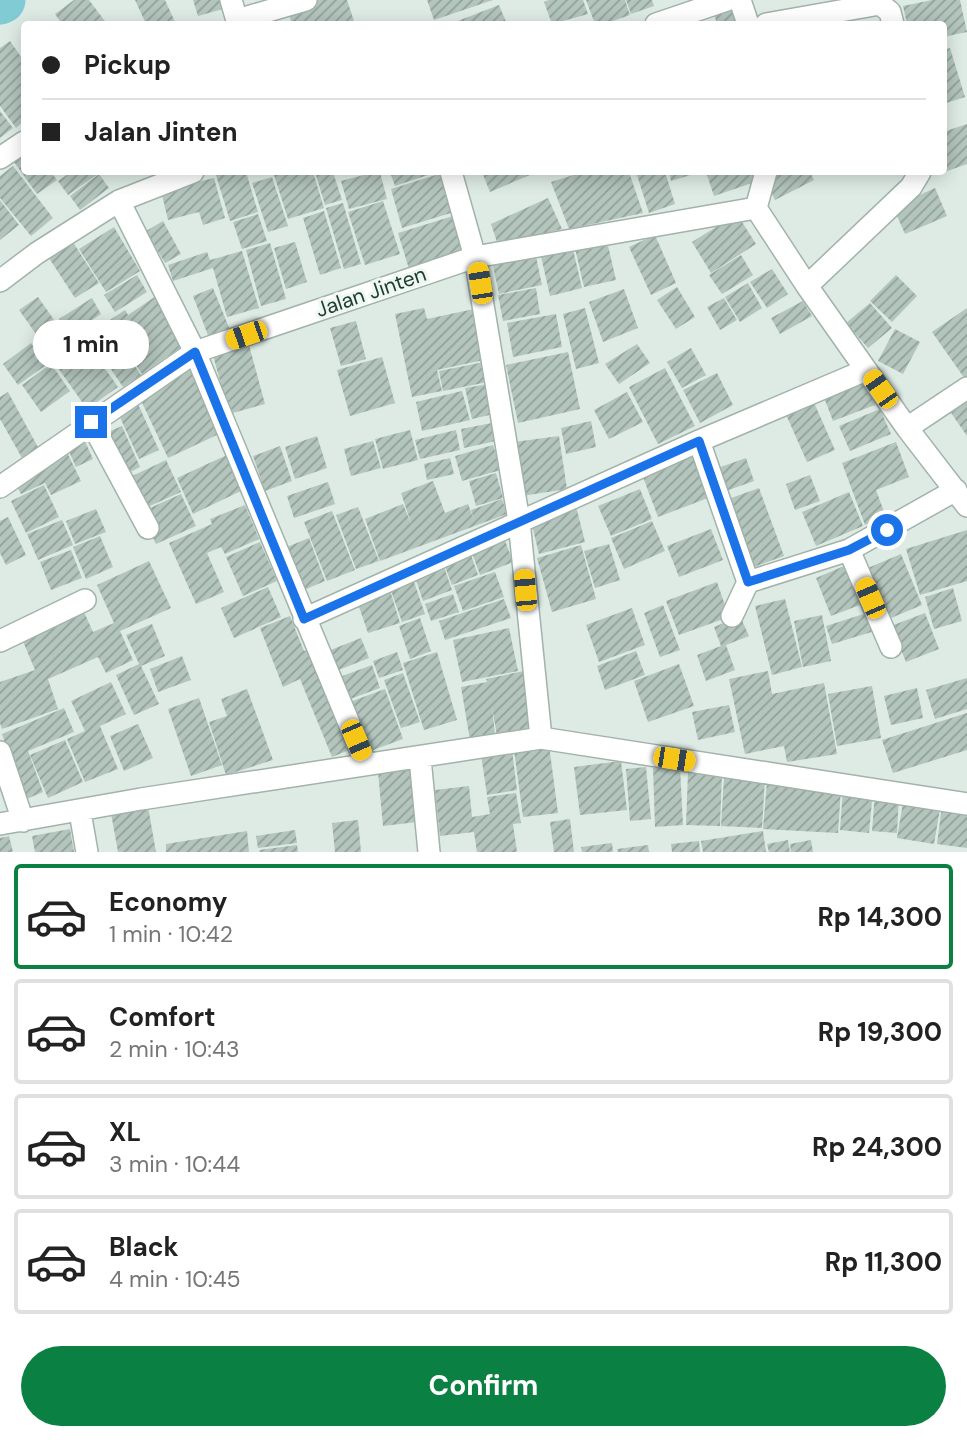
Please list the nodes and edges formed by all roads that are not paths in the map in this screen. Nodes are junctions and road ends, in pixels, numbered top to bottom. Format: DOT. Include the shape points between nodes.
graph roads {
  1 [pos="306,0"];
  2 [pos="727,0"];
  3 [pos="740,0"];
  4 [pos="235,15"];
  5 [pos="665,21"];
  6 [pos="747,21"];
  7 [pos="783,21"];
  8 [pos="892,21"];
  9 [pos="21,144"];
  10 [pos="0,158"];
  11 [pos="184,175"];
  12 [pos="452,175"];
  13 [pos="765,175"];
  14 [pos="918,175"];
  15 [pos="119,201"];
  16 [pos="756,208"];
  17 [pos="475,257"];
  18 [pos="0,281"];
  19 [pos="807,286"];
  20 [pos="195,352"];
  21 [pos="866,369"];
  22 [pos="967,388"];
  23 [pos="91,422"];
  24 [pos="907,428"];
  25 [pos="699,441"];
  26 [pos="0,487"];
  27 [pos="961,498"];
  28 [pos="519,521"];
  29 [pos="148,528"];
  30 [pos="849,550"];
  31 [pos="748,582"];
  32 [pos="85,600"];
  33 [pos="733,616"];
  34 [pos="304,619"];
  35 [pos="0,641"];
  36 [pos="891,647"];
  37 [pos="541,738"];
  38 [pos="0,752"];
  39 [pos="420,758"];
  40 [pos="366,764"];
  41 [pos="967,804"];
  42 [pos="80,812"];
  43 [pos="23,821"];
  44 [pos="0,824"];
  45 [pos="87,852"];
  46 [pos="429,852"];
  1 -- 4 [label="street"];
  2 -- 5 [label="street"];
  3 -- 6 [label="street"];
  7 -- 8 [label="street" via="880,4"];
  9 -- 10 [label="street"];
  11 -- 15 [label="street"];
  12 -- 17 [label="street"];
  13 -- 16 [label="street"];
  14 -- 19 [label="street"];
  15 -- 18 [label="street"];
  15 -- 20 [label="street"];
  16 -- 17 [label="street, Jalan Jinten"];
  16 -- 19 [label="street"];
  17 -- 20 [label="street, Jalan Jinten"];
  17 -- 28 [label="street"];
  19 -- 21 [label="street"];
  20 -- 23 [label="street, Jalan Jinten"];
  20 -- 34 [label="street"];
  21 -- 24 [label="street"];
  21 -- 25 [label="street"];
  22 -- 24 [label="street"];
  23 -- 26 [label="street, Jalan Jinten"];
  23 -- 29 [label="street"];
  24 -- 27 [label="street"];
  25 -- 28 [label="street"];
  25 -- 31 [label="street"];
  27 -- 30 [label="street"];
  28 -- 34 [label="street"];
  28 -- 37 [label="street"];
  30 -- 31 [label="street"];
  30 -- 36 [label="street"];
  31 -- 33 [label="street"];
  32 -- 35 [label="street"];
  34 -- 40 [label="street"];
  37 -- 39 [label="street"];
  37 -- 41 [label="street"];
  38 -- 43 [label="street"];
  39 -- 40 [label="street"];
  39 -- 46 [label="street"];
  40 -- 42 [label="street"];
  42 -- 43 [label="street"];
  42 -- 45 [label="street"];
  43 -- 44 [label="street"];
}
